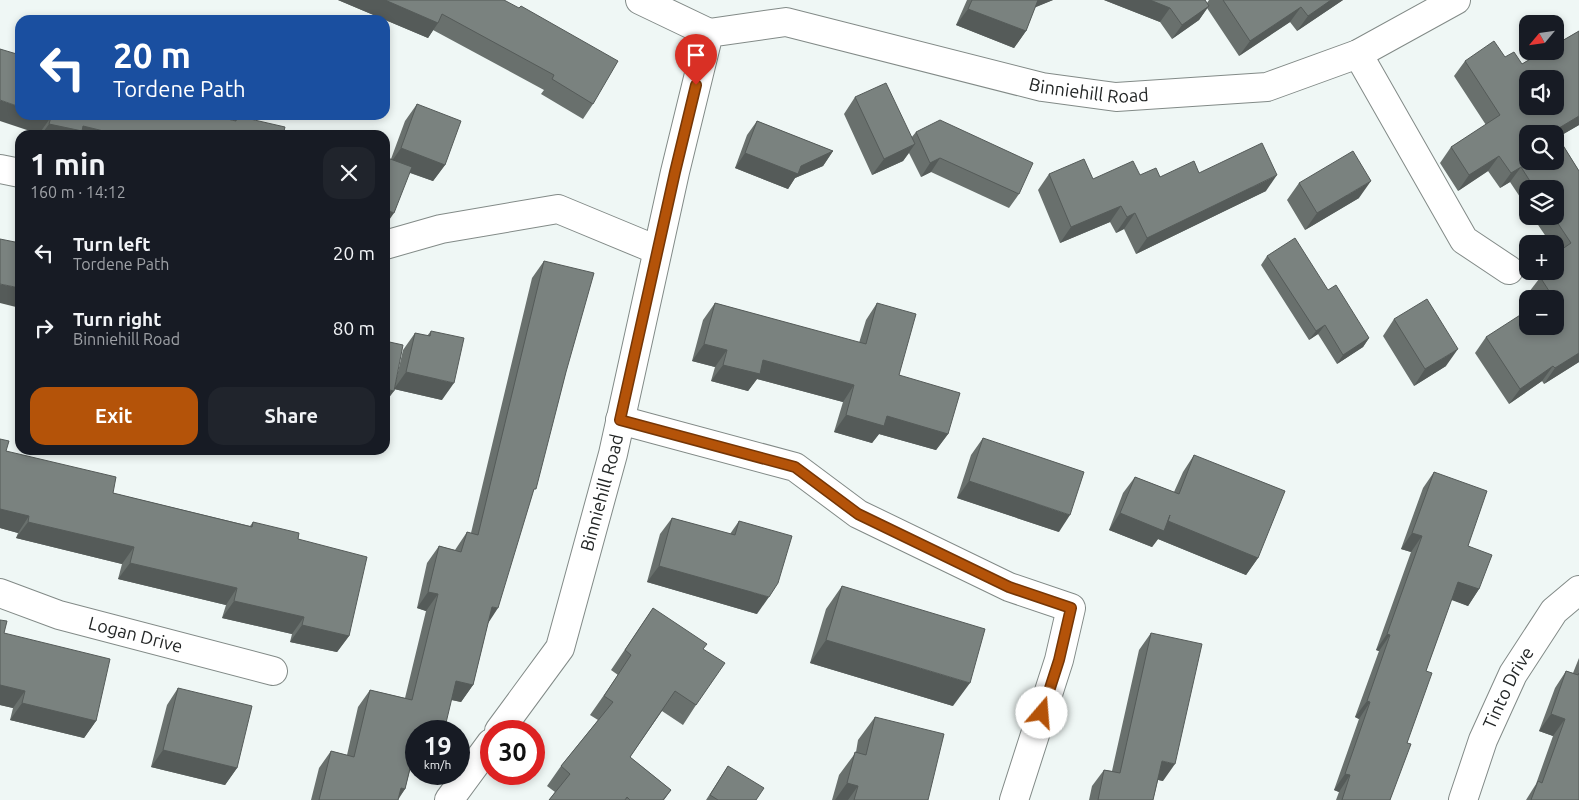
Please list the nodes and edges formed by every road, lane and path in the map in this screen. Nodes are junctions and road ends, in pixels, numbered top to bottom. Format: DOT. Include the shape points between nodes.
graph roads {
  1 [pos="640,0"];
  2 [pos="1456,0"];
  3 [pos="710,33"];
  4 [pos="1358,54"];
  5 [pos="0,169"];
  6 [pos="15,172"];
  7 [pos="390,244"];
  8 [pos="657,250"];
  9 [pos="1509,270"];
  10 [pos="620,420"];
  11 [pos="1579,590"];
  12 [pos="0,594"];
  13 [pos="273,671"];
  14 [pos="508,720"];
  15 [pos="480,757"];
  16 [pos="449,800"];
  17 [pos="1014,800"];
  18 [pos="1463,800"];
  1 -- 3 [label="street"];
  2 -- 4 [label="street, Binniehill Road"];
  3 -- 4 [label="street, Binniehill Road" via="786,22 1042,87 1116,97 1267,87"];
  3 -- 8 [label="street, Binniehill Road"];
  4 -- 9 [label="street" via="1464,240"];
  5 -- 6 [label="street"];
  7 -- 8 [label="street" via="440,229 558,209"];
  8 -- 10 [label="street, Binniehill Road"];
  10 -- 14 [label="street, Binniehill Road" via="560,648"];
  10 -- 17 [label="street" via="795,467 858,514 1009,587 1071,608 1059,660"];
  11 -- 18 [label="street, Tinto Drive" via="1554,611 1513,674 1483,740"];
  12 -- 13 [label="street, Logan Drive" via="59,615"];
  15 -- 16 [label="street"];
}
